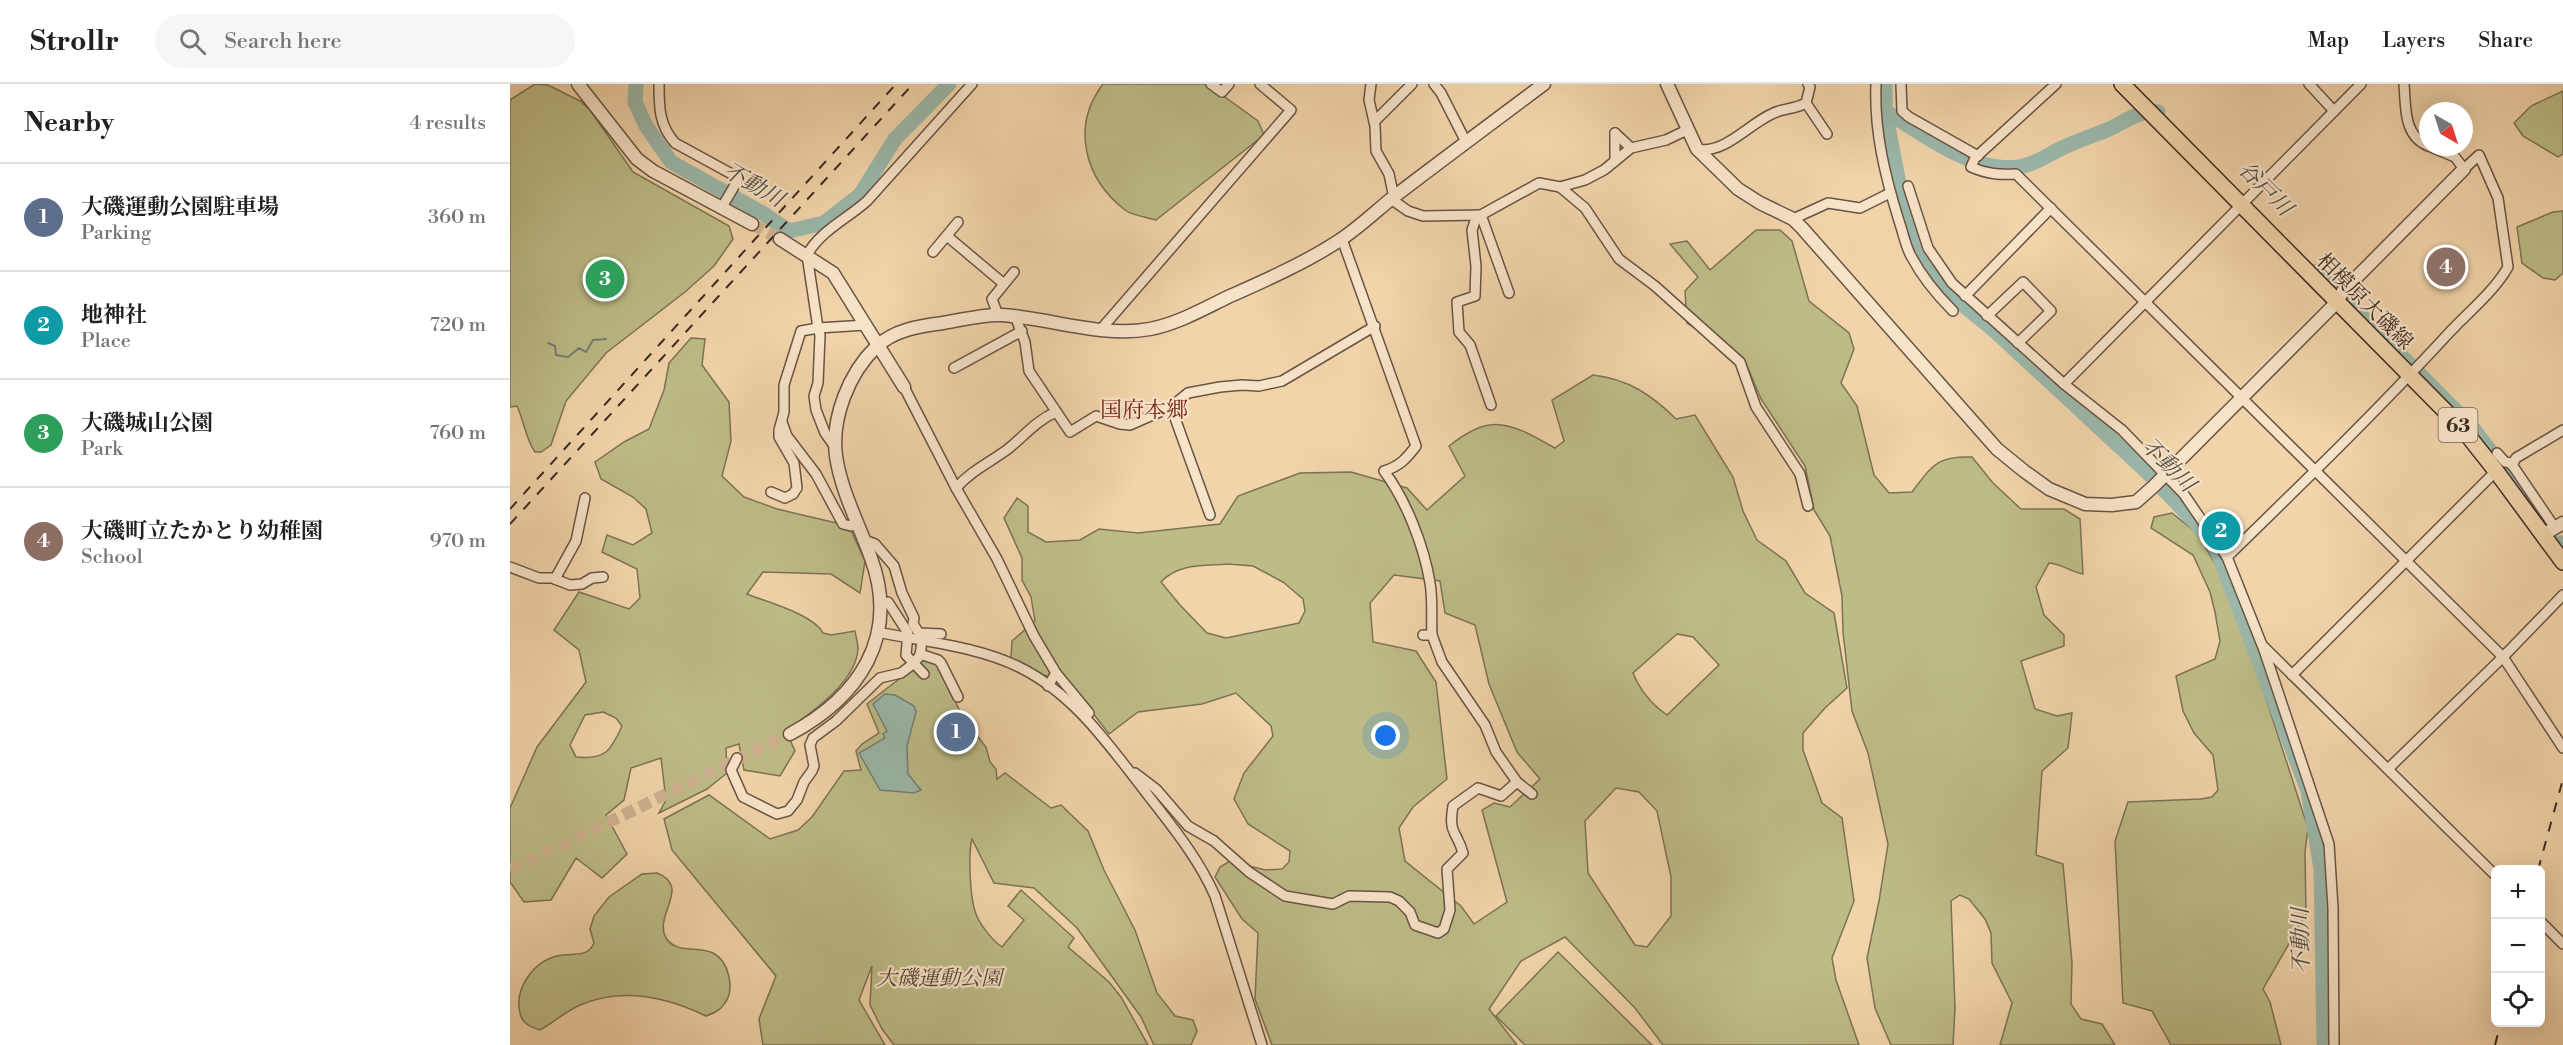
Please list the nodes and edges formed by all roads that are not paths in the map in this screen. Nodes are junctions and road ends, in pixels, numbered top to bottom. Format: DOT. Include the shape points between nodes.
graph roads {
  1 [pos="658,84"];
  2 [pos="972,84"];
  3 [pos="1211,84"];
  4 [pos="1230,84"];
  5 [pos="1260,84"];
  6 [pos="1371,84"];
  7 [pos="1412,84"];
  8 [pos="1434,84"];
  9 [pos="1544,84"];
  10 [pos="1667,84"];
  11 [pos="1808,84"];
  12 [pos="1876,84"];
  13 [pos="1901,84"];
  14 [pos="2056,84"];
  15 [pos="2121,84"];
  16 [pos="2309,84"];
  17 [pos="2361,84"];
  18 [pos="2404,84"];
  19 [pos="580,85"];
  20 [pos="1806,103"];
  21 [pos="2334,111"];
  22 [pos="1374,122"];
  23 [pos="1687,130"];
  24 [pos="1827,134"];
  25 [pos="2419,141"];
  26 [pos="1466,142"];
  27 [pos="1631,148"];
  28 [pos="1697,149"];
  29 [pos="2453,156"];
  30 [pos="1615,160"];
  31 [pos="1975,160"];
  32 [pos="2464,169"];
  33 [pos="1908,186"];
  34 [pos="1560,187"];
  35 [pos="1890,193"];
  36 [pos="1393,198"];
  37 [pos="2244,202"];
  38 [pos="723,205"];
  39 [pos="2051,208"];
  40 [pos="1479,215"];
  41 [pos="1793,219"];
  42 [pos="958,222"];
  43 [pos="752,224"];
  44 [pos="947,236"];
  45 [pos="1342,238"];
  46 [pos="780,240"];
  47 [pos="933,252"];
  48 [pos="807,255"];
  49 [pos="1014,272"];
  50 [pos="1004,284"];
  51 [pos="1509,293"];
  52 [pos="1965,296"];
  53 [pos="2340,297"];
  54 [pos="2145,303"];
  55 [pos="1953,312"];
  56 [pos="998,315"];
  57 [pos="1015,316"];
  58 [pos="1988,316"];
  59 [pos="866,325"];
  60 [pos="1375,326"];
  61 [pos="818,328"];
  62 [pos="1102,328"];
  63 [pos="1022,331"];
  64 [pos="2018,343"];
  65 [pos="879,345"];
  66 [pos="954,368"];
  67 [pos="2413,371"];
  68 [pos="2064,384"];
  69 [pos="904,387"];
  70 [pos="2241,399"];
  71 [pos="1491,405"];
  72 [pos="1171,407"];
  73 [pos="1056,412"];
  74 [pos="782,422"];
  75 [pos="2563,430"];
  76 [pos="836,447"];
  77 [pos="2497,453"];
  78 [pos="2512,465"];
  79 [pos="2496,471"];
  80 [pos="2315,472"];
  81 [pos="2166,475"];
  82 [pos="956,488"];
  83 [pos="771,492"];
  84 [pos="585,498"];
  85 [pos="1808,506"];
  86 [pos="1210,515"];
  87 [pos="858,522"];
  88 [pos="2554,529"];
  89 [pos="864,540"];
  90 [pos="2227,557"];
  91 [pos="2405,561"];
  92 [pos="2563,562"];
  93 [pos="510,567"];
  94 [pos="603,577"];
  95 [pos="555,579"];
  96 [pos="2563,595"];
  97 [pos="888,602"];
  98 [pos="878,632"];
  99 [pos="941,634"];
  100 [pos="908,638"];
  101 [pos="921,641"];
  102 [pos="2260,643"];
  103 [pos="920,654"];
  104 [pos="2503,657"];
  105 [pos="913,662"];
  106 [pos="1056,673"];
  107 [pos="924,674"];
  108 [pos="2292,675"];
  109 [pos="1048,686"];
  110 [pos="958,698"];
  111 [pos="1093,724"];
  112 [pos="790,734"];
  113 [pos="2563,748"];
  114 [pos="737,758"];
  115 [pos="1126,767"];
  116 [pos="2388,769"];
  117 [pos="1518,782"];
  118 [pos="1532,794"];
  119 [pos="2491,871"];
  120 [pos="2545,925"];
  121 [pos="2563,944"];
  122 [pos="1262,1045"];
  123 [pos="2334,1045"];
  1 -- 38 [label="street" via="659,109 668,135 675,143 739,178"];
  2 -- 48 [label="street" via="867,201 825,233"];
  3 -- 4 [label="street" via="1222,92"];
  5 -- 62 [label="street" via="1291,110"];
  6 -- 22 [label="street"];
  7 -- 22 [label="street"];
  8 -- 26 [label="street"];
  9 -- 26 [label="street"];
  10 -- 23 [label="street"];
  11 -- 20 [label="street"];
  12 -- 35 [label="street" via="1876,118"];
  13 -- 31 [label="street" via="1902,111"];
  14 -- 31 [label="street"];
  15 -- 37 [label="main road, 相模原大磯線 / 63"];
  16 -- 21 [label="street"];
  17 -- 21 [label="street"];
  18 -- 25 [label="street" via="2407,123"];
  19 -- 38 [label="street" via="637,159 653,171"];
  20 -- 24 [label="street"];
  20 -- 28 [label="street" via="1779,111 1721,145 1705,151"];
  21 -- 37 [label="street"];
  22 -- 36 [label="street" via="1376,151 1389,174"];
  23 -- 27 [label="street" via="1666,140"];
  23 -- 28 [label="street"];
  26 -- 36 [label="street"];
  27 -- 30 [label="street"];
  27 -- 30 [label="street" via="1615,133"];
  28 -- 41 [label="street" via="1743,193"];
  29 -- 32 [label="street"];
  30 -- 34 [label="street" via="1585,180"];
  31 -- 39 [label="street" via="1992,174 2016,174"];
  32 -- 53 [label="street"];
  32 -- 67 [label="street" via="2479,155 2498,198 2508,267"];
  33 -- 52 [label="street" via="1928,248"];
  34 -- 40 [label="street" via="1539,183"];
  34 -- 85 [label="street" via="1585,208 1619,259 1740,362 1756,407 1800,474"];
  35 -- 41 [label="street" via="1860,208 1828,203"];
  35 -- 55 [label="street" via="1910,254 1924,278"];
  36 -- 40 [label="street" via="1408,211 1423,216"];
  36 -- 45 [label="street"];
  37 -- 53 [label="main road, 相模原大磯線 / 63"];
  37 -- 54 [label="street"];
  38 -- 43 [label="street"];
  39 -- 52 [label="street"];
  39 -- 54 [label="street"];
  40 -- 51 [label="street"];
  40 -- 71 [label="street" via="1472,230 1474,296 1457,302 1459,332 1470,345"];
  41 -- 81 [label="street" via="1996,449 2049,489 2085,504 2112,505 2136,502"];
  42 -- 44 [label="street"];
  44 -- 47 [label="street"];
  44 -- 50 [label="street"];
  45 -- 60 [label="street"];
  45 -- 62 [label="street" via="1286,270 1183,318 1131,331"];
  46 -- 48 [label="street"];
  48 -- 59 [label="street" via="833,273"];
  48 -- 61 [label="street"];
  49 -- 50 [label="street"];
  50 -- 56 [label="street" via="992,299"];
  52 -- 58 [label="street"];
  53 -- 67 [label="main road, 相模原大磯線 / 63"];
  53 -- 70 [label="street"];
  54 -- 68 [label="street"];
  54 -- 70 [label="street"];
  56 -- 57 [label="street"];
  56 -- 65 [label="street" via="916,327"];
  57 -- 62 [label="street"];
  57 -- 63 [label="street"];
  58 -- 64 [label="street"];
  58 -- 64 [label="street" via="2023,282 2051,310"];
  59 -- 61 [label="street"];
  59 -- 65 [label="street"];
  60 -- 72 [label="street" via="1282,381 1188,393"];
  60 -- 117 [label="street" via="1416,446 1405,461 1384,471 1404,502 1431,585 1427,635"];
  61 -- 74 [label="street" via="801,331 784,385"];
  61 -- 76 [label="street" via="816,410 825,433"];
  63 -- 66 [label="street"];
  63 -- 73 [label="street" via="1029,371"];
  64 -- 68 [label="street"];
  65 -- 69 [label="street"];
  65 -- 76 [label="street" via="846,393"];
  67 -- 79 [label="main road, 相模原大磯線 / 63"];
  67 -- 80 [label="street"];
  68 -- 81 [label="street" via="2122,430"];
  69 -- 82 [label="street"];
  70 -- 80 [label="street"];
  70 -- 81 [label="street"];
  72 -- 73 [label="street" via="1130,424 1096,416 1070,432"];
  72 -- 86 [label="street"];
  73 -- 82 [label="street" via="970,472"];
  74 -- 83 [label="street" via="779,437 794,463 797,488 785,498"];
  74 -- 87 [label="street" via="843,524 851,526"];
  75 -- 78 [label="street" via="2516,458"];
  76 -- 87 [label="street" via="840,475"];
  77 -- 78 [label="street"];
  78 -- 88 [label="street"];
  79 -- 88 [label="main road, 相模原大磯線 / 63"];
  79 -- 91 [label="street"];
  80 -- 90 [label="street"];
  80 -- 91 [label="street"];
  81 -- 90 [label="street" via="2199,513"];
  82 -- 106 [label="street"];
  84 -- 95 [label="street" via="576,541"];
  87 -- 89 [label="street"];
  88 -- 92 [label="main road, 相模原大磯線 / 63"];
  89 -- 98 [label="street" via="878,584"];
  89 -- 99 [label="street" via="875,543 894,566 919,633"];
  90 -- 102 [label="street"];
  91 -- 104 [label="street"];
  91 -- 108 [label="street"];
  93 -- 95 [label="street" via="539,578"];
  94 -- 95 [label="street" via="570,585"];
  96 -- 104 [label="street"];
  97 -- 100 [label="street"];
  98 -- 100 [label="street"];
  98 -- 112 [label="street" via="870,659 852,687 826,712"];
  100 -- 101 [label="street"];
  100 -- 105 [label="street" via="906,655"];
  101 -- 103 [label="street"];
  101 -- 109 [label="street" via="991,656"];
  102 -- 108 [label="street"];
  102 -- 123 [label="street" via="2328,844 2333,908"];
  103 -- 105 [label="street"];
  103 -- 110 [label="street" via="941,663"];
  104 -- 113 [label="street"];
  104 -- 116 [label="street"];
  105 -- 107 [label="street"];
  105 -- 114 [label="street" via="901,673 880,678 813,738 810,745 814,766 788,812 777,814 743,797 731,770"];
  106 -- 109 [label="street"];
  106 -- 111 [label="street"];
  108 -- 116 [label="street"];
  109 -- 111 [label="street"];
  111 -- 115 [label="street"];
  115 -- 117 [label="street" via="1156,789 1188,826 1215,841 1249,872 1285,896 1333,904 1349,896 1390,897 1410,912 1415,925 1438,933 1444,929 1450,910 1447,868 1463,853 1453,834 1453,806 1478,788 1501,796"];
  115 -- 122 [label="street" via="1206,874"];
  116 -- 119 [label="street"];
  117 -- 118 [label="street"];
  120 -- 121 [label="street"];
}
